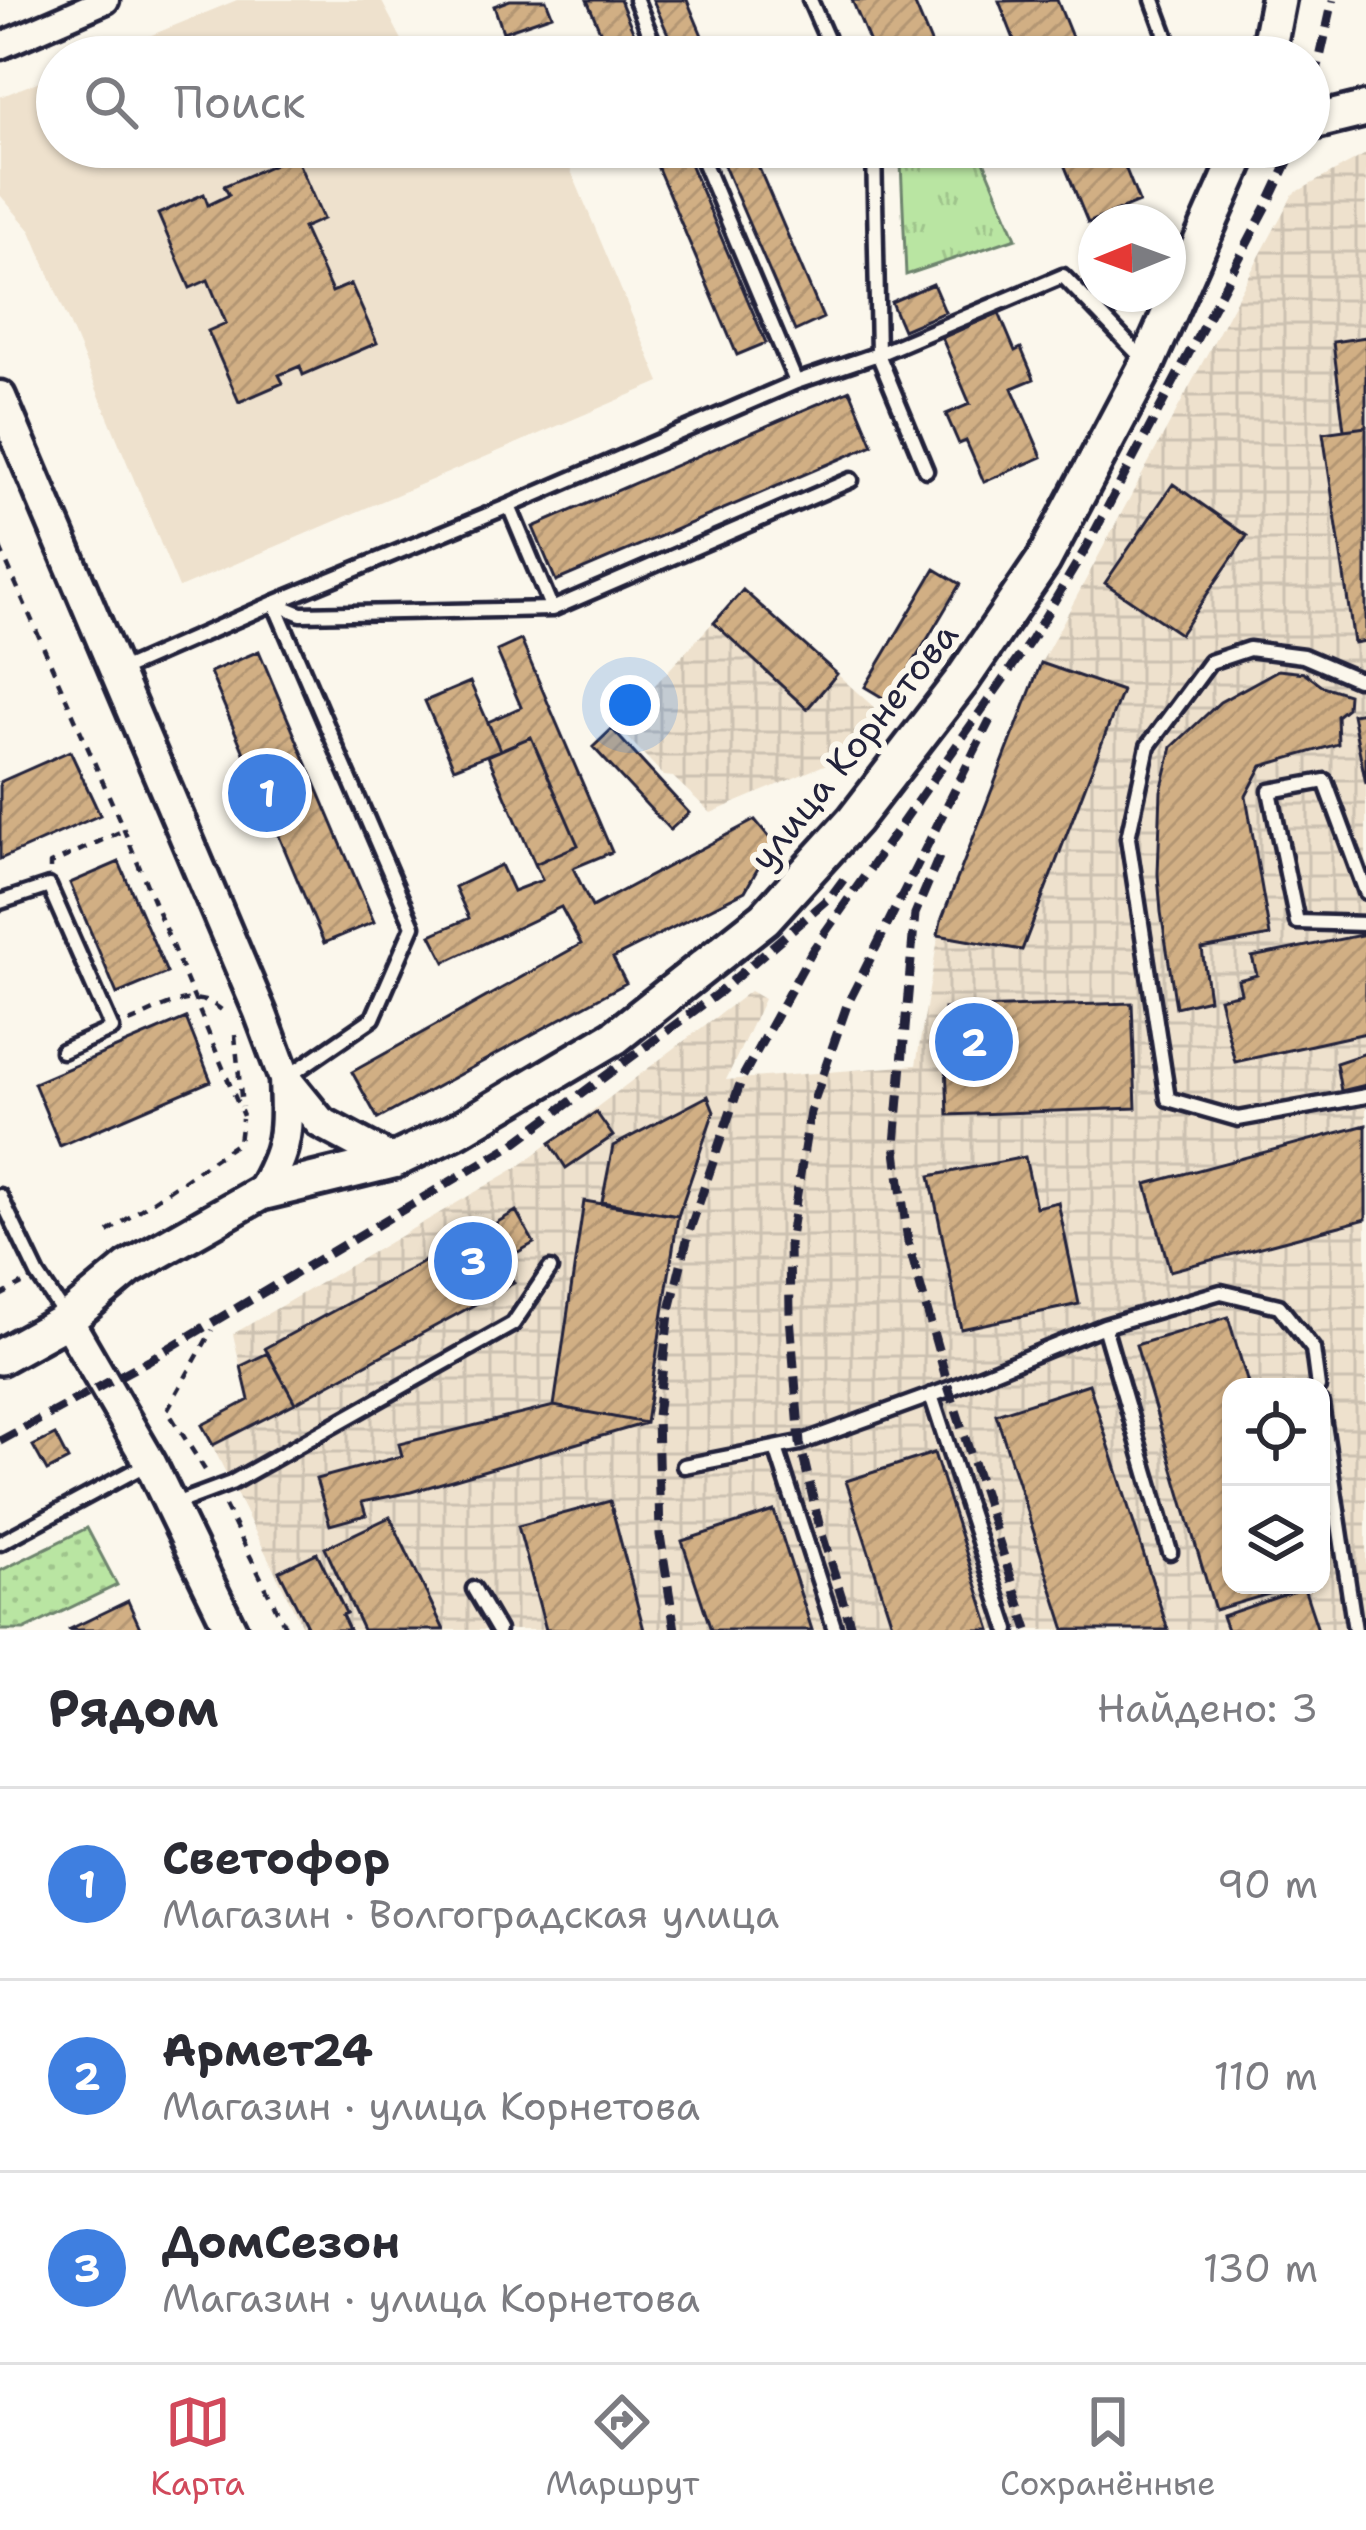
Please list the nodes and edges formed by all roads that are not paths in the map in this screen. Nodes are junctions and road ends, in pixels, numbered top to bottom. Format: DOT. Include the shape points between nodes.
graph roads {
  1 [pos="106,0"];
  2 [pos="635,0"];
  3 [pos="810,0"];
  4 [pos="1153,0"];
  5 [pos="1278,0"];
  6 [pos="650,36"];
  7 [pos="826,36"];
  8 [pos="1166,36"];
  9 [pos="1271,36"];
  10 [pos="0,46"];
  11 [pos="1366,109"];
  12 [pos="1330,118"];
  13 [pos="706,168"];
  14 [pos="874,168"];
  15 [pos="1234,168"];
  16 [pos="878,354"];
  17 [pos="1147,364"];
  18 [pos="796,382"];
  19 [pos="0,397"];
  20 [pos="926,470"];
  21 [pos="850,480"];
  22 [pos="509,506"];
  23 [pos="274,603"];
  24 [pos="552,609"];
  25 [pos="118,672"];
  26 [pos="1366,679"];
  27 [pos="1366,892"];
  28 [pos="0,902"];
  29 [pos="1366,924"];
  30 [pos="62,1051"];
  31 [pos="285,1079"];
  32 [pos="1366,1096"];
  33 [pos="393,1160"];
  34 [pos="260,1192"];
  35 [pos="0,1196"];
  36 [pos="550,1269"];
  37 [pos="67,1320"];
  38 [pos="1104,1326"];
  39 [pos="0,1357"];
  40 [pos="1317,1378"];
  41 [pos="931,1395"];
  42 [pos="776,1448"];
  43 [pos="150,1463"];
  44 [pos="1330,1464"];
  45 [pos="684,1466"];
  46 [pos="171,1505"];
  47 [pos="0,1543"];
  48 [pos="1170,1552"];
  49 [pos="474,1588"];
  50 [pos="231,1630"];
  51 [pos="498,1630"];
  52 [pos="836,1630"];
  53 [pos="1008,1630"];
  54 [pos="1355,1630"];
  1 -- 10 [label="street"];
  2 -- 6 [label="lane"];
  3 -- 7 [label="lane"];
  4 -- 8 [label="lane"];
  5 -- 9 [label="main road"];
  11 -- 12 [label="main road"];
  13 -- 18 [label="lane"];
  14 -- 16 [label="lane"];
  15 -- 17 [label="main road, улица Корнетова"];
  16 -- 17 [label="lane" via="1064,276"];
  16 -- 18 [label="lane"];
  16 -- 20 [label="lane"];
  17 -- 33 [label="main road, улица Корнетова" via="1042,561 962,680 854,820 765,918 615,1037"];
  18 -- 22 [label="lane"];
  19 -- 25 [label="street"];
  21 -- 24 [label="lane"];
  22 -- 23 [label="lane"];
  22 -- 24 [label="lane"];
  23 -- 24 [label="lane" via="301,614"];
  23 -- 25 [label="lane"];
  23 -- 31 [label="lane" via="413,926 373,1018"];
  25 -- 31 [label="street"];
  26 -- 32 [label="lane" via="1304,656 1250,649 1210,662 1148,746 1128,838 1168,1099 1238,1119"];
  27 -- 29 [label="lane" via="1325,781 1270,791 1297,922"];
  28 -- 30 [label="lane" via="50,886 112,1029"];
  31 -- 33 [label="street" via="320,1122"];
  31 -- 34 [label="street" via="287,1132"];
  33 -- 34 [label="main road, улица Корнетова"];
  34 -- 37 [label="main road, улица Корнетова" via="129,1268"];
  35 -- 37 [label="lane"];
  36 -- 46 [label="lane" via="513,1324 231,1483"];
  37 -- 39 [label="main road, улица Корнетова"];
  37 -- 43 [label="street"];
  38 -- 40 [label="lane" via="1221,1292 1279,1306 1313,1349"];
  38 -- 41 [label="lane"];
  38 -- 48 [label="lane"];
  41 -- 42 [label="lane"];
  41 -- 53 [label="lane"];
  42 -- 45 [label="lane"];
  42 -- 52 [label="lane"];
  43 -- 46 [label="street"];
  43 -- 47 [label="lane"];
  44 -- 54 [label="lane"];
  46 -- 50 [label="street"];
  49 -- 51 [label="lane"];
}
